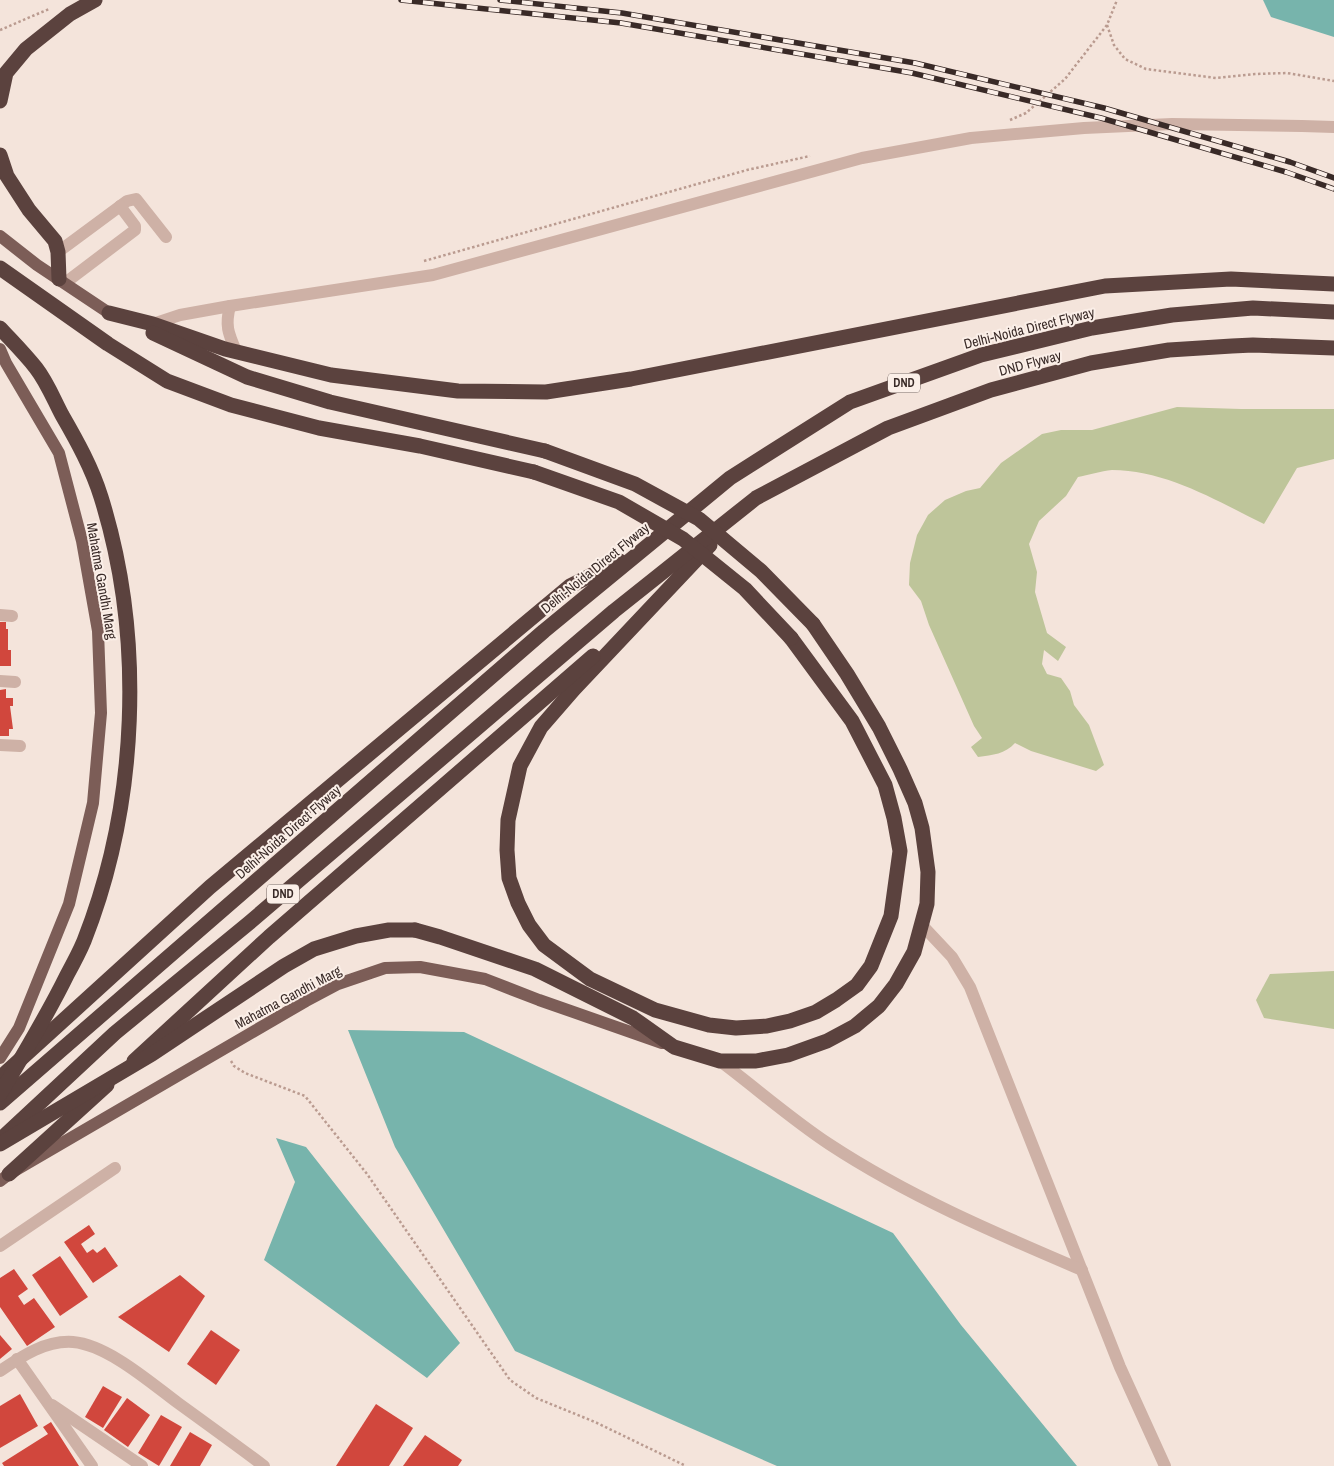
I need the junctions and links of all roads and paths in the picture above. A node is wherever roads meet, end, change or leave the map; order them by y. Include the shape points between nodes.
1 (95, 0) edge
2 (1117, 0) edge
3 (55, 6) dead end
4 (1107, 25) junction
5 (0, 30) edge
6 (1334, 81) edge
7 (0, 101) edge
8 (1008, 120) dead end
9 (1334, 127) edge
10 (0, 155) edge
11 (817, 155) dead end
12 (120, 206) junction
13 (0, 236) edge
14 (166, 237) dead end
15 (58, 252) junction
16 (424, 261) dead end
17 (0, 268) edge
18 (62, 281) junction
19 (1334, 284) edge
20 (230, 306) junction
21 (1334, 312) edge
22 (109, 313) junction
23 (153, 324) junction
24 (0, 328) edge
25 (1334, 348) edge
26 (0, 349) edge
27 (236, 351) junction
28 (756, 498) junction
29 (646, 548) junction
30 (651, 606) junction
31 (0, 680) edge
32 (15, 682) dead end
33 (0, 745) edge
34 (20, 746) dead end
35 (921, 924) junction
36 (4, 1043) edge
37 (674, 1047) junction
38 (223, 1049) junction
39 (0, 1058) edge
40 (720, 1060) junction
41 (0, 1078) edge
42 (0, 1094) edge
43 (0, 1103) edge
44 (0, 1140) edge
45 (0, 1144) edge
46 (115, 1168) dead end
47 (5, 1178) edge
48 (0, 1246) edge
49 (1082, 1270) junction
50 (16, 1359) junction
51 (0, 1371) edge
52 (46, 1401) junction
53 (92, 1466) edge
54 (142, 1466) edge
55 (264, 1466) edge
56 (686, 1466) edge
57 (1165, 1466) edge

1 - 7 highway via 70,14 26,48 6,73
2 - 4 path
3 - 5 path
4 - 6 path via 1114,45 1125,59 1146,69 1216,78 1288,73
4 - 8 path via 1065,79 1026,113
9 - 20 street via 1172,124 971,138 862,158 433,275
10 - 15 highway via 7,176 55,241
11 - 16 path via 747,170
12 - 14 street via 136,199
12 - 15 street
12 - 18 street via 135,230
13 - 18 main road
15 - 18 highway
17 - 30 highway, bridge via 167,381 231,405 320,428 420,446 534,472 619,502 683,540 745,589 791,638 852,721 885,785 900,851 891,916 871,966 857,985 816,1012 766,1026 736,1028 709,1025 655,1010 590,979 544,945 529,926 518,903 509,878 507,850 508,820 520,766 541,727
18 - 22 main road
19 - 27 highway via 1231,279 1106,286 546,392 458,390 331,375
20 - 23 street
20 - 27 street via 226,321
21 - 29 highway, Delhi-Noida Direct Flyway / DND via 1253,308 1172,314 1092,328 981,355 850,402 730,478
22 - 23 highway
22 - 35 highway, bridge via 247,377 330,402 545,450 635,484 699,519 761,570 813,624 879,727 915,803 922,828 928,872 927,904
23 - 27 highway
24 - 42 highway, bridge via 37,369 82,451 101,496 124,591 130,656 130,721 120,811 109,862 84,942 49,1011
25 - 28 highway, DND Flyway via 1253,345 1170,350 1091,363 991,390 888,428
26 - 36 main road, Mahatma Gandhi Marg via 60,453 82,542 98,630 101,713 93,803 69,904 19,1028
28 - 30 highway
28 - 44 highway, DND via 614,611 249,923 115,1033
29 - 41 highway via 570,586 210,888
29 - 43 highway, Delhi-Noida Direct Flyway / DND via 544,630
30 - 47 highway via 269,937
31 - 32 street
33 - 34 street
35 - 40 highway via 914,952 896,984 879,1006 855,1026 827,1042 788,1055 756,1061
35 - 49 street via 952,957 970,988
36 - 39 main road, Mahatma Gandhi Marg
37 - 38 main road, Mahatma Gandhi Marg via 485,979 420,967 385,968 338,984
37 - 40 highway
37 - 45 highway, bridge via 633,1018 535,969 415,930 389,930 314,949 152,1054
38 - 47 main road, Mahatma Gandhi Marg
38 - 56 path via 234,1066 245,1073 305,1096 367,1174 510,1380 536,1398 595,1422
40 - 49 street via 829,1144 874,1171 977,1225
46 - 48 street
49 - 57 street
50 - 51 street
50 - 52 street
50 - 55 street via 50,1343 74,1342 98,1349 124,1364
52 - 53 street
52 - 54 street

